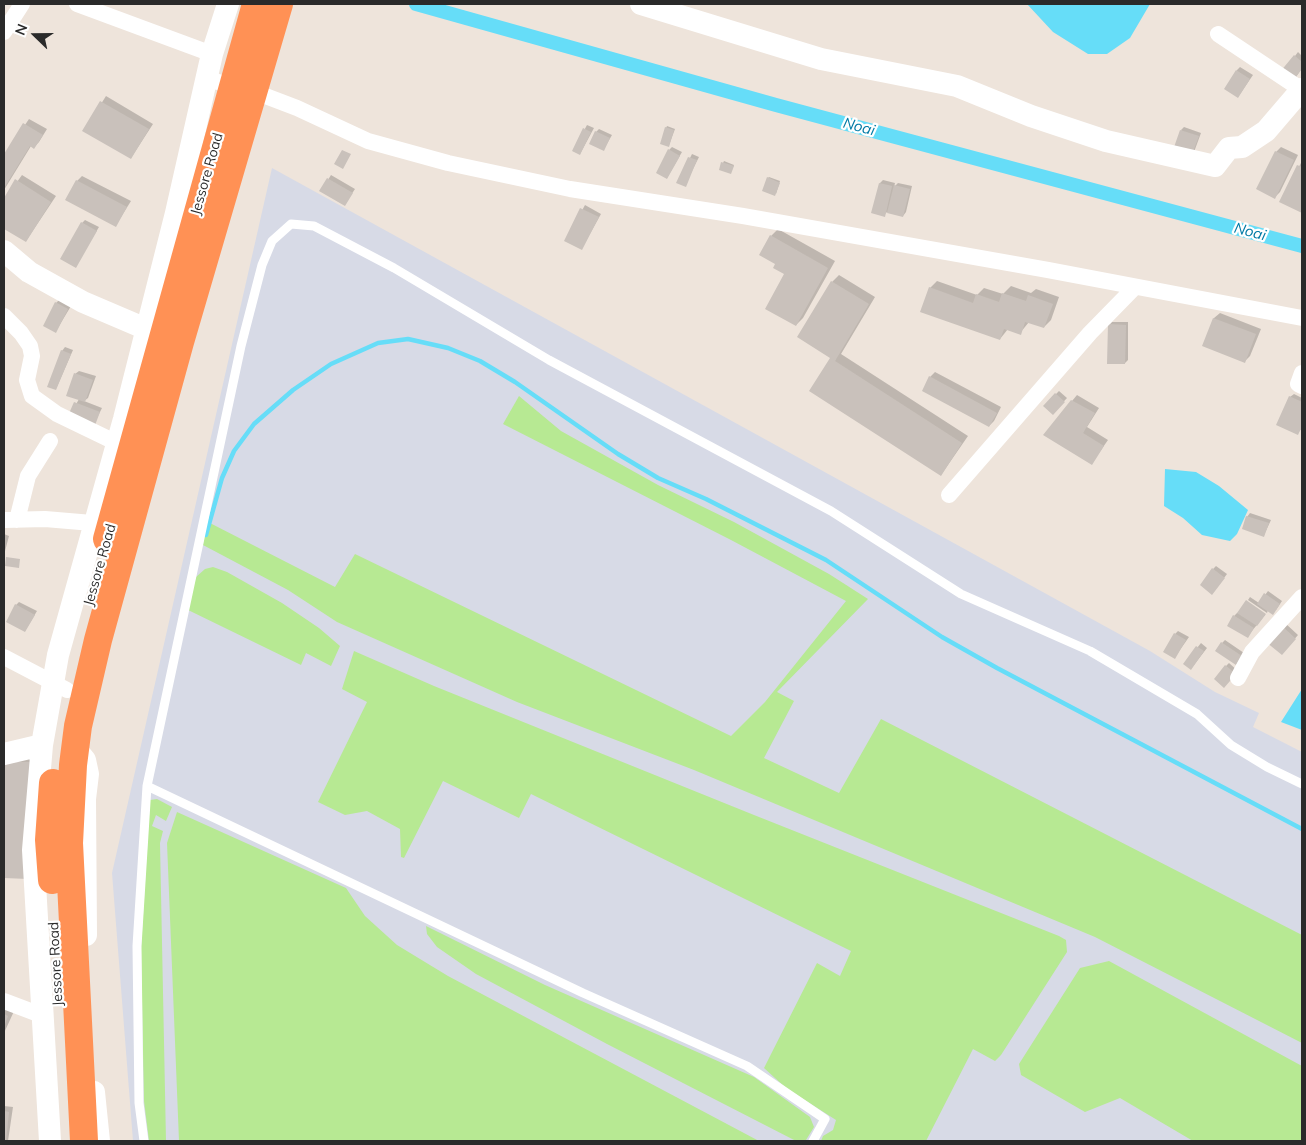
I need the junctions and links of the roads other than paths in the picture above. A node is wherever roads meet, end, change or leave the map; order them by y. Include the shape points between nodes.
1 (22, 4) edge
2 (77, 4) edge
3 (228, 4) edge
4 (256, 4) edge
5 (280, 4) edge
6 (641, 4) edge
7 (4, 32) edge
8 (1218, 34) dead end
9 (212, 54) junction
10 (231, 86) junction
11 (1302, 89) edge
12 (7, 259) edge
13 (1135, 287) junction
14 (4, 316) edge
15 (1302, 318) edge
16 (163, 336) junction
17 (1302, 373) edge
18 (1302, 386) edge
19 (50, 441) dead end
20 (117, 443) junction
21 (949, 496) dead end
22 (10, 520) edge
23 (103, 524) junction
24 (1302, 596) edge
25 (4, 657) edge
26 (1238, 678) dead end
27 (59, 686) junction
28 (42, 745) junction
29 (75, 748) junction
30 (4, 754) edge
31 (1302, 784) edge
32 (147, 786) junction
33 (4, 1001) edge
34 (41, 1015) junction
35 (50, 1141) edge
36 (66, 1141) edge
37 (84, 1141) edge
38 (99, 1141) edge
39 (144, 1141) edge
40 (813, 1141) edge

1 - 7 street
2 - 9 street
3 - 9 street
4 - 10 highway, Jessore Road
5 - 10 highway
6 - 11 street via 821,58 957,86 1031,116 1106,141 1215,166 1229,148 1242,147 1266,131
8 - 11 street
9 - 10 street
10 - 13 street via 297,108 368,141 448,163 570,188
10 - 16 highway, Jessore Road
12 - 16 street via 83,302
13 - 15 street
13 - 21 street
14 - 20 street via 30,346 32,356 27,380 32,396 56,414
16 - 20 street
16 - 23 highway, Jessore Road
16 - 29 highway
17 - 18 street via 1298,384
19 - 22 street via 28,476
20 - 23 street
22 - 23 street via 46,519
23 - 27 highway, Jessore Road
24 - 26 street via 1252,652
25 - 27 street
27 - 28 street
27 - 36 highway, Jessore Road via 50,840
28 - 30 street
28 - 34 street via 33,850
29 - 37 highway via 69,843
29 - 38 street via 85,760 88,774 85,799 87,1014
31 - 32 lane via 1260,763 1231,744 1197,714 1090,651 961,594 831,511 550,360 394,268 314,226 291,224 272,241 245,328
32 - 39 lane via 137,946 139,1103
32 - 40 lane via 583,994 747,1066 825,1119
33 - 34 street
34 - 35 street

